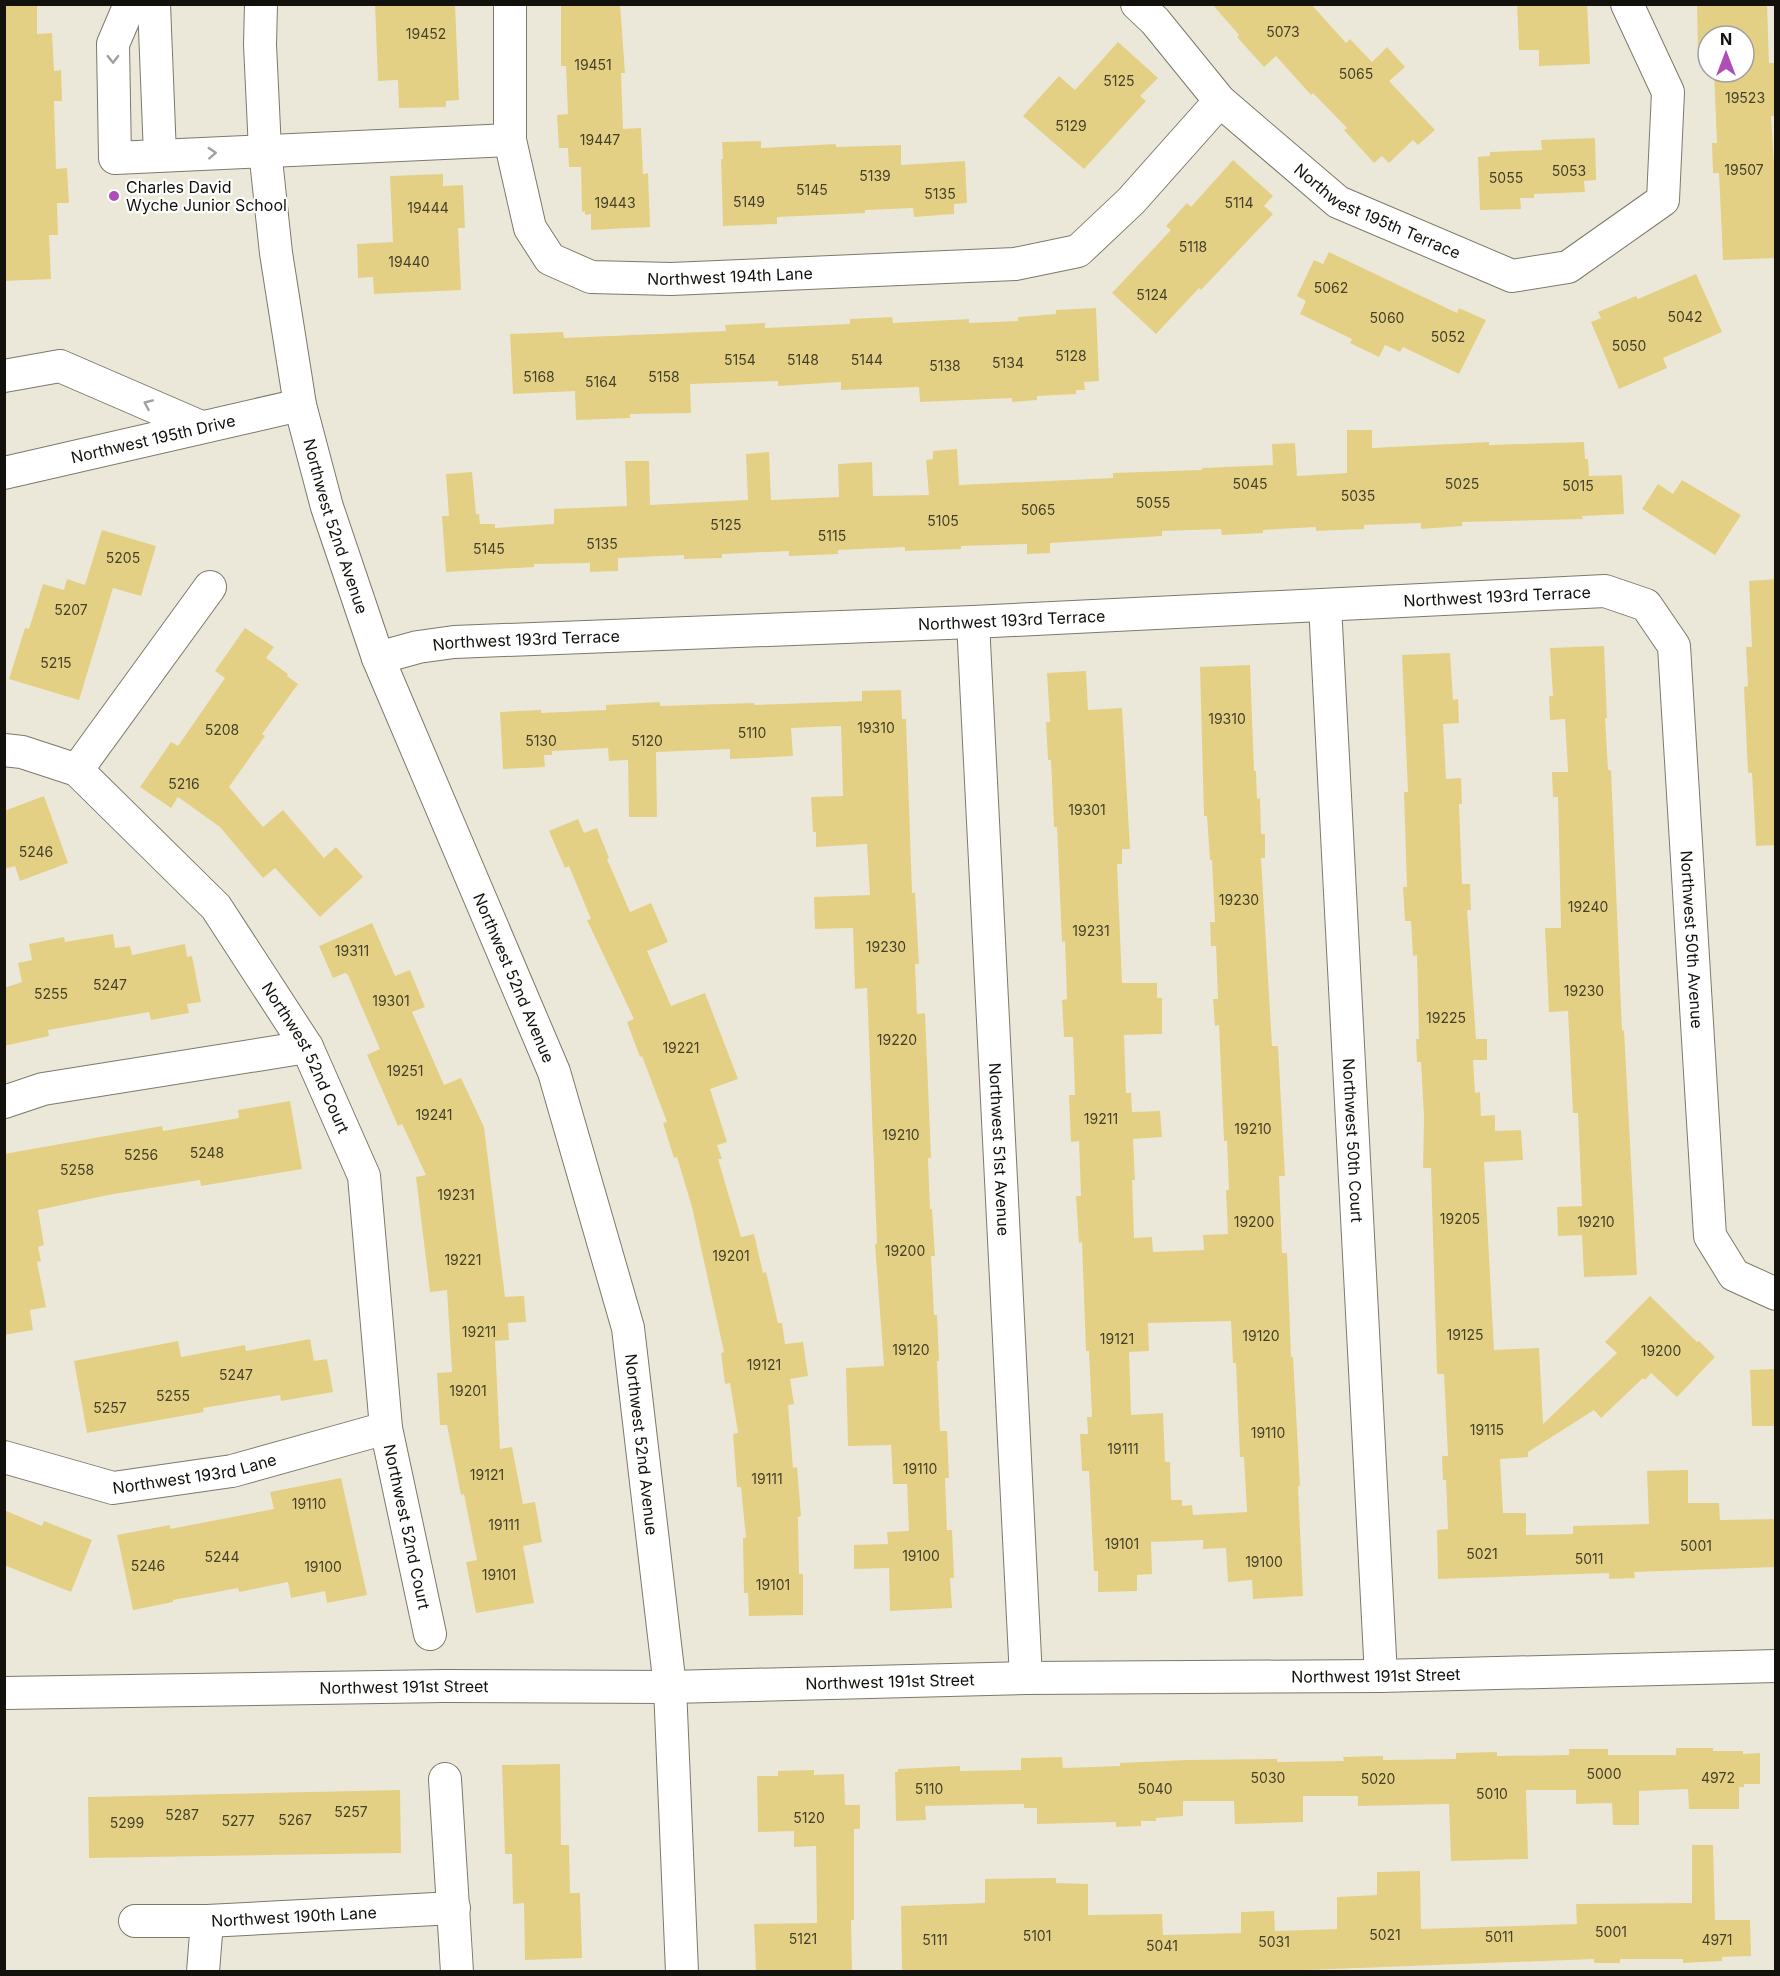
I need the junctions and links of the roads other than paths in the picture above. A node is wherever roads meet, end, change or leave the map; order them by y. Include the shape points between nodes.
1 (130, 4) edge
2 (154, 4) edge
3 (261, 4) edge
4 (510, 4) edge
5 (1137, 4) edge
6 (1627, 4) edge
7 (1220, 101) junction
8 (510, 140) junction
9 (265, 150) junction
10 (160, 156) junction
11 (4, 376) edge
12 (300, 405) junction
13 (201, 428) junction
14 (4, 473) edge
15 (210, 587) dead end
16 (1324, 605) junction
17 (1646, 605) joint
18 (973, 622) junction
19 (378, 658) junction
20 (4, 750) edge
21 (77, 770) junction
22 (307, 1047) junction
23 (4, 1102) edge
24 (1776, 1294) edge
25 (386, 1428) junction
26 (4, 1457) edge
27 (430, 1634) dead end
28 (1776, 1666) edge
29 (1381, 1676) junction
30 (1026, 1678) junction
31 (670, 1687) junction
32 (4, 1693) edge
33 (445, 1779) dead end
34 (453, 1908) junction
35 (135, 1921) dead end
36 (207, 1921) junction
37 (203, 1971) edge
38 (457, 1971) edge
39 (682, 1971) edge

1 -> 10 street via 113,44 115,158
2 - 10 street
3 - 9 street, Northwest 52nd Avenue
4 - 8 street, Northwest 194th Lane
5 - 7 street, Northwest 195th Terrace
6 - 7 street, Northwest 195th Terrace via 1668,92 1663,200 1568,267 1512,276 1338,202
7 - 8 street, Northwest 194th Lane via 1131,201 1078,251 1015,264 671,279 591,277 550,259 530,228
8 - 9 street
10 -> 9 street
9 - 12 street, Northwest 52nd Avenue via 276,254
13 -> 11 street via 60,366
12 - 13 street, Northwest 195th Drive
12 - 19 street, Northwest 52nd Avenue via 327,507
13 - 14 street, Northwest 195th Drive
15 - 21 street
16 - 17 street, Northwest 193rd Terrace via 1605,591
16 - 18 street, Northwest 193rd Terrace
16 - 29 street, Northwest 50th Court
17 - 24 street, Northwest 50th Avenue via 1674,646 1710,1236 1734,1275
18 - 19 street, Northwest 193rd Terrace via 453,642
18 - 30 street, Northwest 51st Avenue
19 - 31 street, Northwest 52nd Avenue via 554,1072 625,1317
20 - 21 street
21 - 22 street, Northwest 52nd Court via 216,907
22 - 23 street via 43,1089
22 - 25 street, Northwest 52nd Court via 364,1176
25 - 26 street, Northwest 193rd Lane via 232,1470 113,1488
25 - 27 street, Northwest 52nd Court
28 - 29 street, Northwest 191st Street
29 - 30 street, Northwest 191st Street
30 - 31 street, Northwest 191st Street
31 - 32 street, Northwest 191st Street via 444,1686
31 - 39 street, Northwest 52nd Avenue
33 - 34 street
34 - 36 street, Northwest 190th Lane
34 - 38 street
35 - 36 street, Northwest 190th Lane
36 - 37 street

